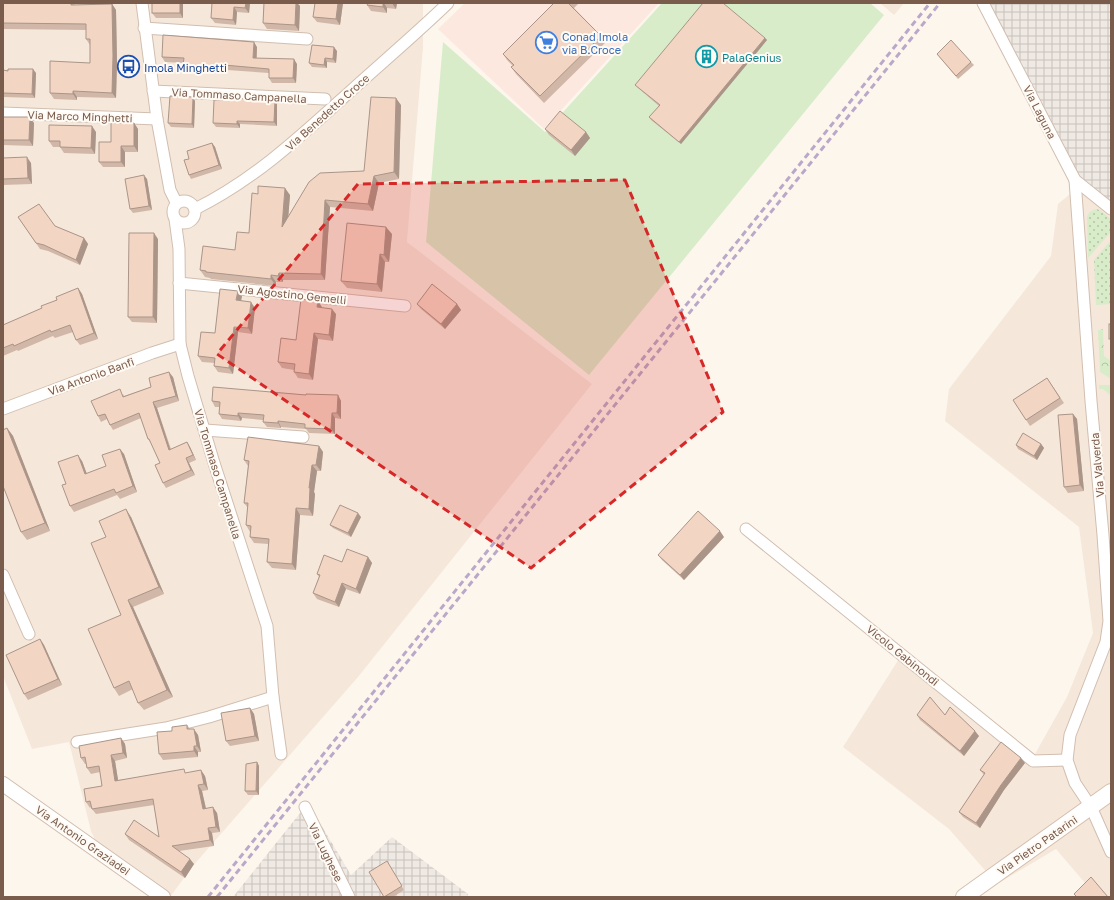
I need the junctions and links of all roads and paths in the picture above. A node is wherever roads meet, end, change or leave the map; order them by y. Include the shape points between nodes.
1 (142, 3) edge
2 (448, 3) edge
3 (984, 3) edge
4 (144, 28) junction
5 (307, 39) dead end
6 (154, 91) junction
7 (325, 99) dead end
8 (3, 113) edge
9 (158, 119) junction
10 (1075, 180) junction
11 (178, 202) junction
12 (195, 209) junction
13 (1111, 209) edge
14 (175, 219) junction
15 (187, 223) junction
16 (179, 249) junction
17 (179, 283) junction
18 (405, 306) dead end
19 (180, 344) junction
20 (3, 409) edge
21 (204, 430) junction
22 (303, 437) dead end
23 (746, 529) dead end
24 (3, 575) edge
25 (29, 634) dead end
26 (273, 697) junction
27 (77, 742) dead end
28 (281, 754) dead end
29 (1067, 760) junction
30 (3, 784) edge
31 (1111, 792) edge
32 (304, 807) dead end
33 (1091, 807) junction
34 (1111, 852) edge
35 (163, 897) edge
36 (349, 897) edge
37 (964, 897) edge

1 - 4 street, Via Tommaso Campanella
2 - 12 street, Via Benedetto Croce via 285,150 240,183
3 - 10 street, Via Laguna
4 - 5 street
4 - 6 street, Via Tommaso Campanella
6 - 7 street, Via Tommaso Campanella
6 - 9 street, Via Tommaso Campanella
8 - 9 street, Via Marco Minghetti
9 - 11 street, Via Tommaso Campanella via 170,190
10 - 13 street, Via Laguna
10 - 29 street, Via Valverda via 1109,621 1106,642 1070,735
11 - 12 street via 189,201
11 - 14 street, Via Tommaso Campanella via 173,212
12 - 15 street, Via Tommaso Campanella via 195,216
14 - 15 street
14 - 16 street, Via Tommaso Campanella
15 - 16 street, Via Tommaso Campanella
16 - 17 street, Via Tommaso Campanella
17 - 18 street, Via Agostino Gemelli
17 - 19 street, Via Tommaso Campanella
19 - 20 street, Via Antonio Banfi
19 - 21 street, Via Tommaso Campanella
21 - 22 street
21 - 26 street, Via Tommaso Campanella via 266,626
23 - 29 street, Vicolo Gabinondi via 1033,761
24 - 25 street
26 - 27 street via 166,728
26 - 28 street, Via Tommaso Campanella
29 - 33 street, Via Valverda via 1075,783
30 - 35 street, Via Antonio Graziadei
31 - 33 main road, Via Pietro Patarini
32 - 36 street, Via Lughese
33 - 34 street, Via Valverda
33 - 37 main road, Via Pietro Patarini

